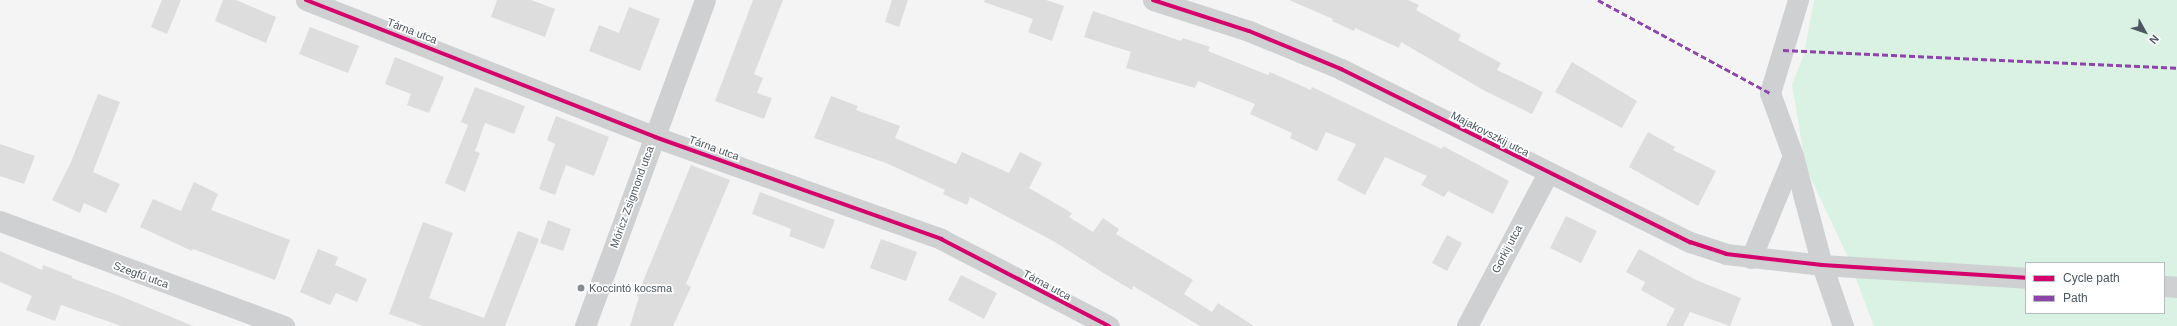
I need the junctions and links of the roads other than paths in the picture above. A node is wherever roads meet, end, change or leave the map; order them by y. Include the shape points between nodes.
1 (306, 0) edge
2 (705, 0) edge
3 (1153, 0) edge
4 (1798, 0) edge
5 (654, 136) junction
6 (1793, 156) junction
7 (1548, 173) junction
8 (0, 221) edge
9 (1751, 258) junction
10 (1822, 266) junction
11 (2025, 278) edge
12 (2165, 286) edge
13 (2177, 286) edge
14 (284, 326) edge
15 (585, 326) edge
16 (1109, 326) edge
17 (1467, 326) edge
18 (1843, 326) edge

1 - 5 street, Tárna utca
2 - 5 street, Móricz Zsigmond utca
3 - 7 street, Majakovszkij utca via 1249,31 1341,69
4 - 6 street via 1770,93
5 - 15 street, Móricz Zsigmond utca
5 - 16 street, Tárna utca via 941,239
6 - 9 street
6 - 10 street
7 - 9 street, Majakovszkij utca via 1690,242 1726,254
7 - 17 street, Gorkij utca
8 - 14 street, Szegfű utca
9 - 10 street, Majakovszkij utca
10 - 11 street, Majakovszkij utca
10 - 18 street
12 - 13 street

